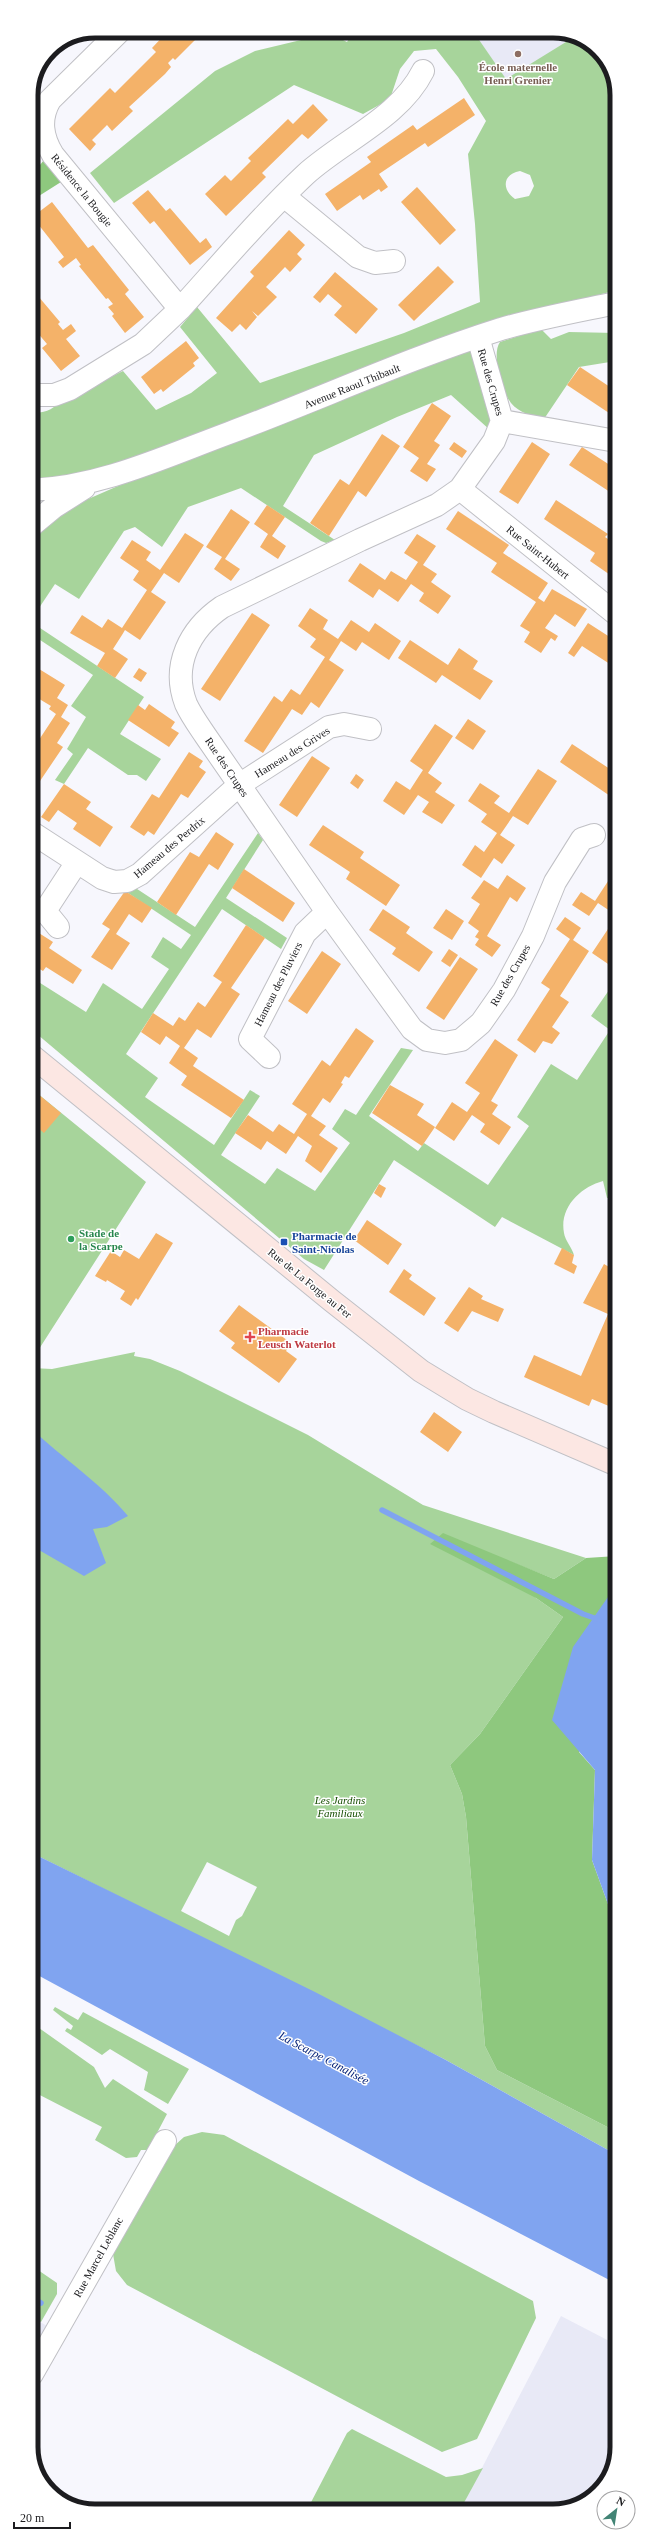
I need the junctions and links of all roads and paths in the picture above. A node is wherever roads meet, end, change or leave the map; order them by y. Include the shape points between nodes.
1 (113, 38) edge
2 (423, 71) dead end
3 (284, 196) junction
4 (394, 261) dead end
5 (610, 304) edge
6 (180, 309) junction
7 (478, 337) junction
8 (38, 395) edge
9 (502, 421) junction
10 (610, 440) edge
11 (92, 482) junction
12 (460, 489) junction
13 (38, 490) edge
14 (38, 520) edge
15 (610, 609) edge
16 (370, 729) dead end
17 (239, 785) junction
18 (594, 835) dead end
19 (38, 837) edge
20 (77, 862) junction
21 (326, 912) junction
22 (58, 927) dead end
23 (269, 1057) dead end
24 (38, 1060) edge
25 (610, 1462) edge
26 (165, 2141) dead end
27 (38, 2363) edge

1 - 6 street, Résidence la Bougie via 50,100 44,114 43,130 53,155
2 - 3 street via 417,84 401,103 330,153
3 - 4 street via 358,257 375,263
3 - 6 street
5 - 7 street, Avenue Raoul Thibault via 525,323
6 - 8 street via 143,344 70,389 54,395
7 - 9 street, Rue des Crupes
7 - 11 street, Avenue Raoul Thibault via 161,460
9 - 10 street
9 - 12 street, Rue des Crupes via 494,441
11 - 13 street
11 - 14 street
12 - 15 street, Rue Saint-Hubert
12 - 17 street, Rue des Crupes via 437,505 222,607 207,617 197,629 184,654 181,670 182,690 187,706
16 - 17 street, Hameau des Grives via 344,724 329,727
17 - 20 street, Hameau des Perdrix via 174,845 140,874 127,881 114,882 102,878
17 - 21 street, Rue des Crupes
18 - 21 street, Rue des Crupes via 582,839 555,882 533,936 504,990 481,1023 461,1040 445,1043 427,1040 412,1029
19 - 20 street, Hameau des Perdrix
20 - 22 street via 45,911
21 - 23 street, Hameau des Pluviers via 305,933 250,1039
24 - 25 main road, Rue de La Forge au Fer via 421,1371 487,1409
26 - 27 street, Rue Marcel Leblanc

